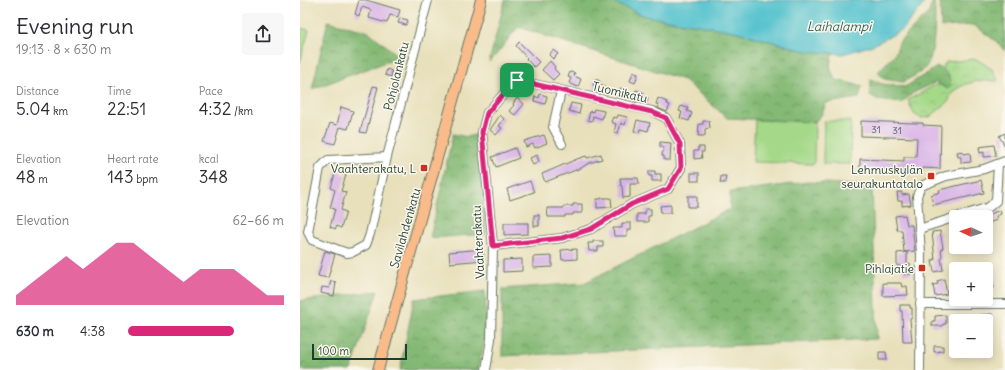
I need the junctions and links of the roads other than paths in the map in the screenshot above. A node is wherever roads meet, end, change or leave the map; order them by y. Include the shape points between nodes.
1 (428, 0) edge
2 (481, 0) edge
3 (561, 91) junction
4 (487, 113) joint
5 (562, 144) dead end
6 (387, 157) junction
7 (1002, 162) edge
8 (979, 210) edge
9 (949, 219) edge
10 (919, 229) junction
11 (493, 246) junction
12 (920, 304) junction
13 (1005, 304) edge
14 (378, 370) edge
15 (486, 370) edge
16 (920, 370) edge

1 - 6 street, Pohjolankatu
2 - 14 main road, Savilahdenkatu
3 - 4 street, Tuomikatu via 517,80
3 - 5 street via 554,128
3 - 11 street, Tuomikatu via 652,112 666,118 680,144 681,168 668,189 632,204 591,229 562,238
4 - 11 street, Vaahterakatu via 482,132
6 - 6 street, Pohjolankatu via 328,160 320,168 308,232 312,240 347,253 366,246
7 - 8 street via 996,201 989,207
7 - 10 street via 984,169 946,176 921,186 917,196
9 - 10 street
10 - 12 street
11 - 15 street, Vaahterakatu via 491,338
12 - 13 street
12 - 16 street

